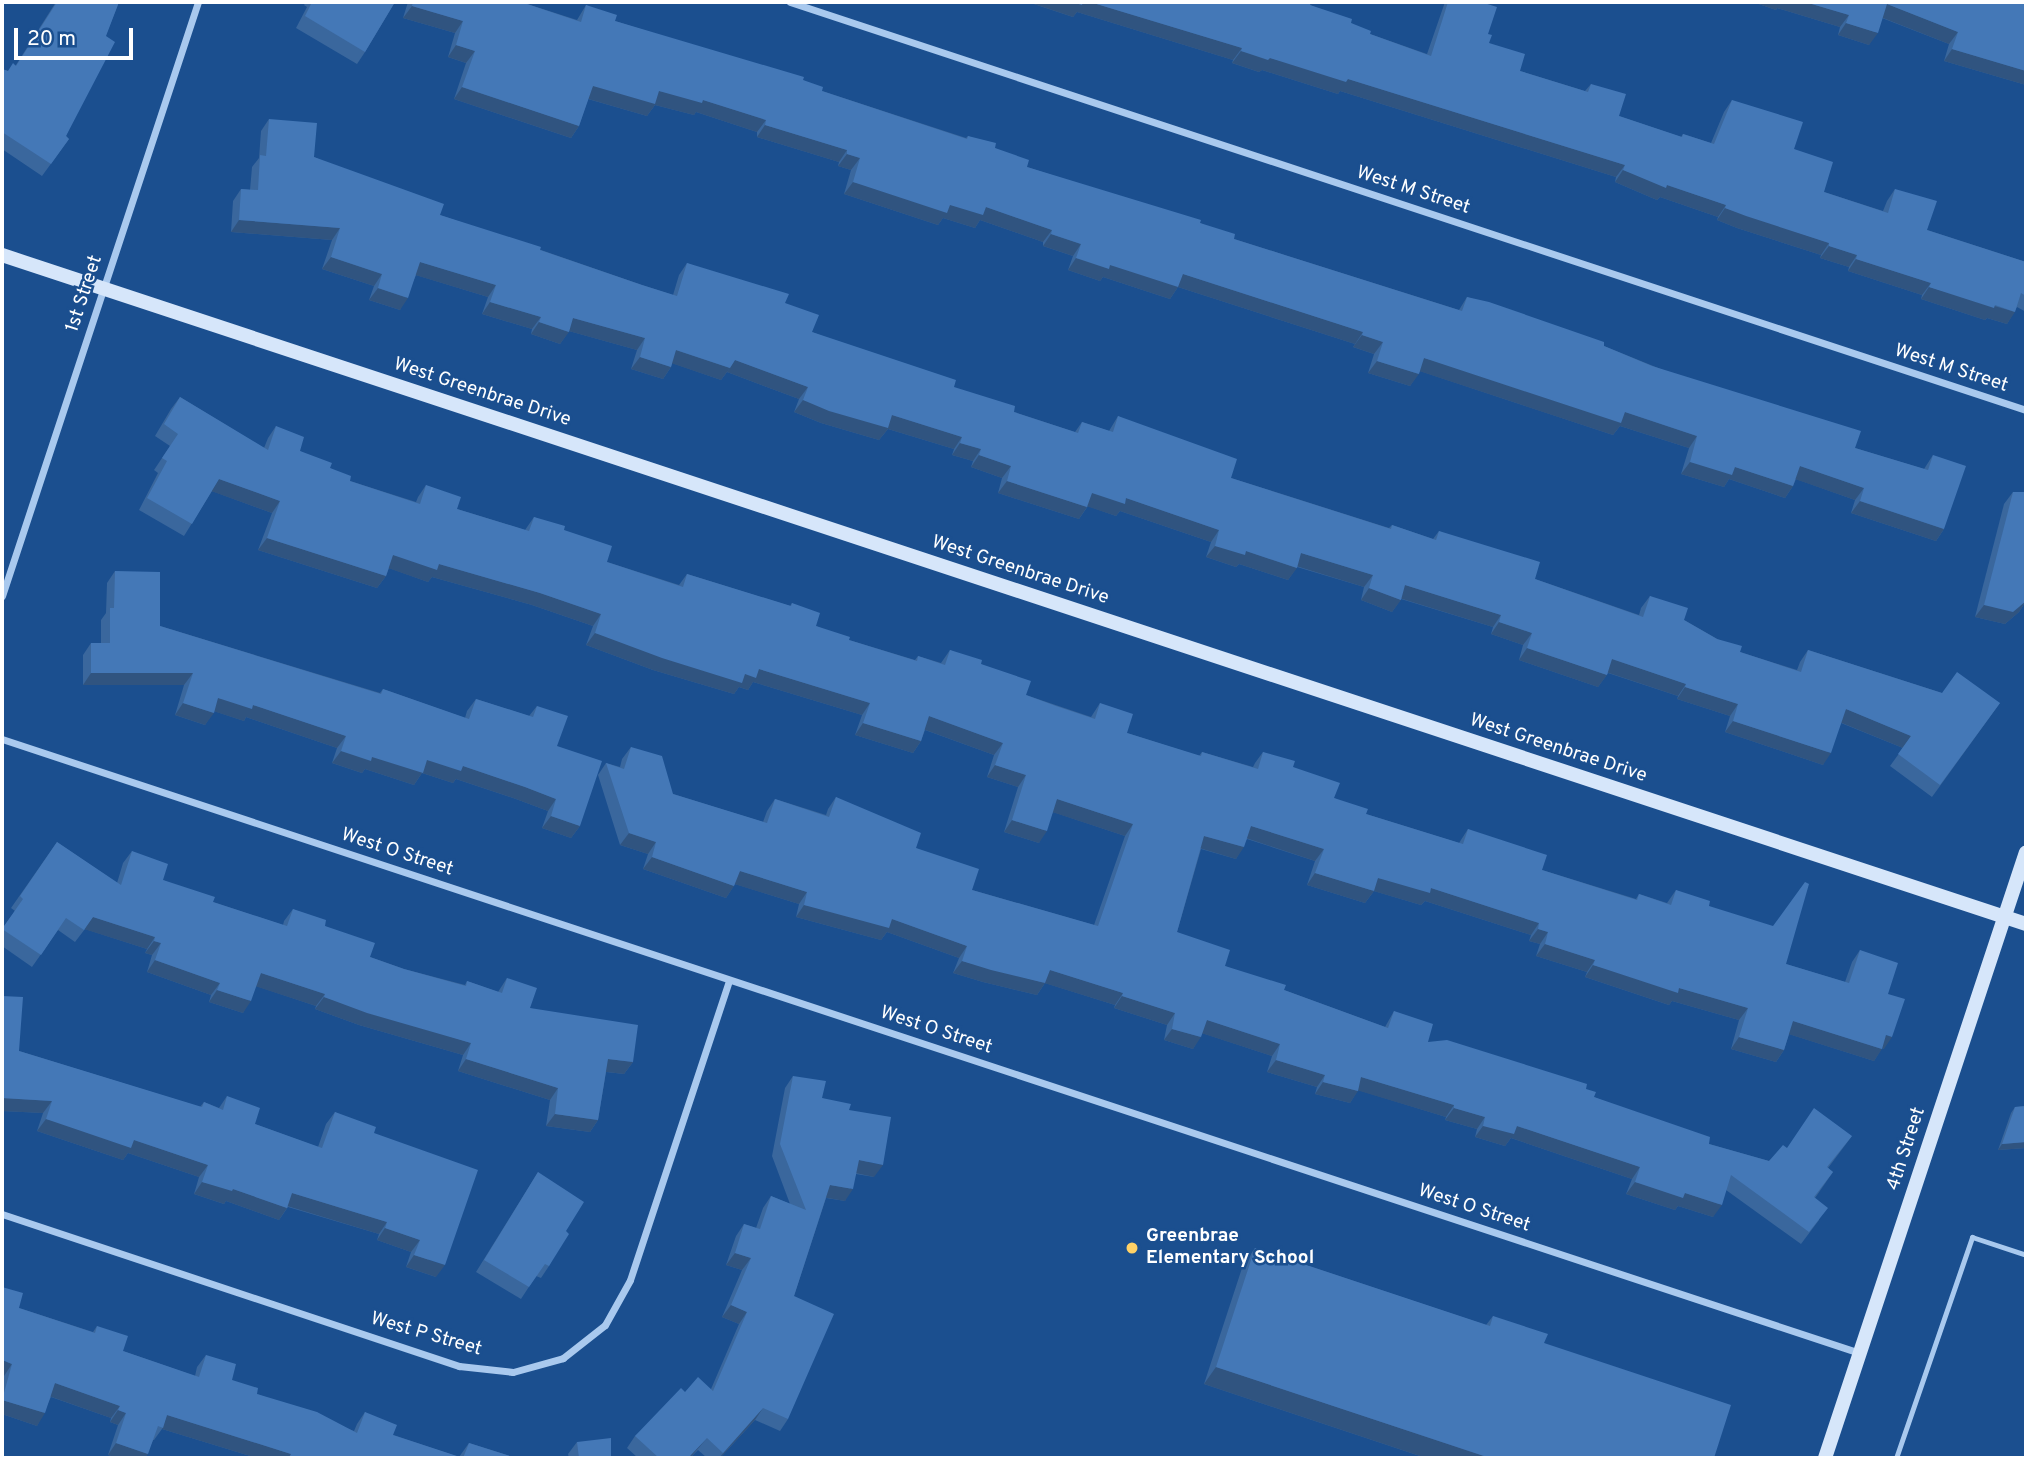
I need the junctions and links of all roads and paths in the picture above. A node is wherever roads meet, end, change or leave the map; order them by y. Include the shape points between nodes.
1 (198, 2) edge
2 (790, 2) edge
3 (2, 255) edge
4 (103, 288) junction
5 (2026, 410) edge
6 (2, 596) edge
7 (2, 739) edge
8 (2026, 852) edge
9 (2005, 916) junction
10 (2026, 924) edge
11 (729, 980) junction
12 (2, 1214) edge
13 (2026, 1255) edge
14 (1860, 1353) junction
15 (1825, 1458) edge
16 (1896, 1458) edge

1 - 4 street, 1st Street
2 - 5 street, West M Street
3 - 4 street, West Greenbrae Drive
4 - 6 street, 1st Street
4 - 9 street, West Greenbrae Drive
7 - 11 street, West O Street
8 - 9 street, 4th Street
9 - 10 street, West Greenbrae Drive
9 - 14 street, 4th Street
11 - 12 street, West P Street via 630,1280 605,1325 563,1358 513,1372 459,1366
11 - 14 street, West O Street
13 - 16 lane via 1972,1237
14 - 15 street, 4th Street

